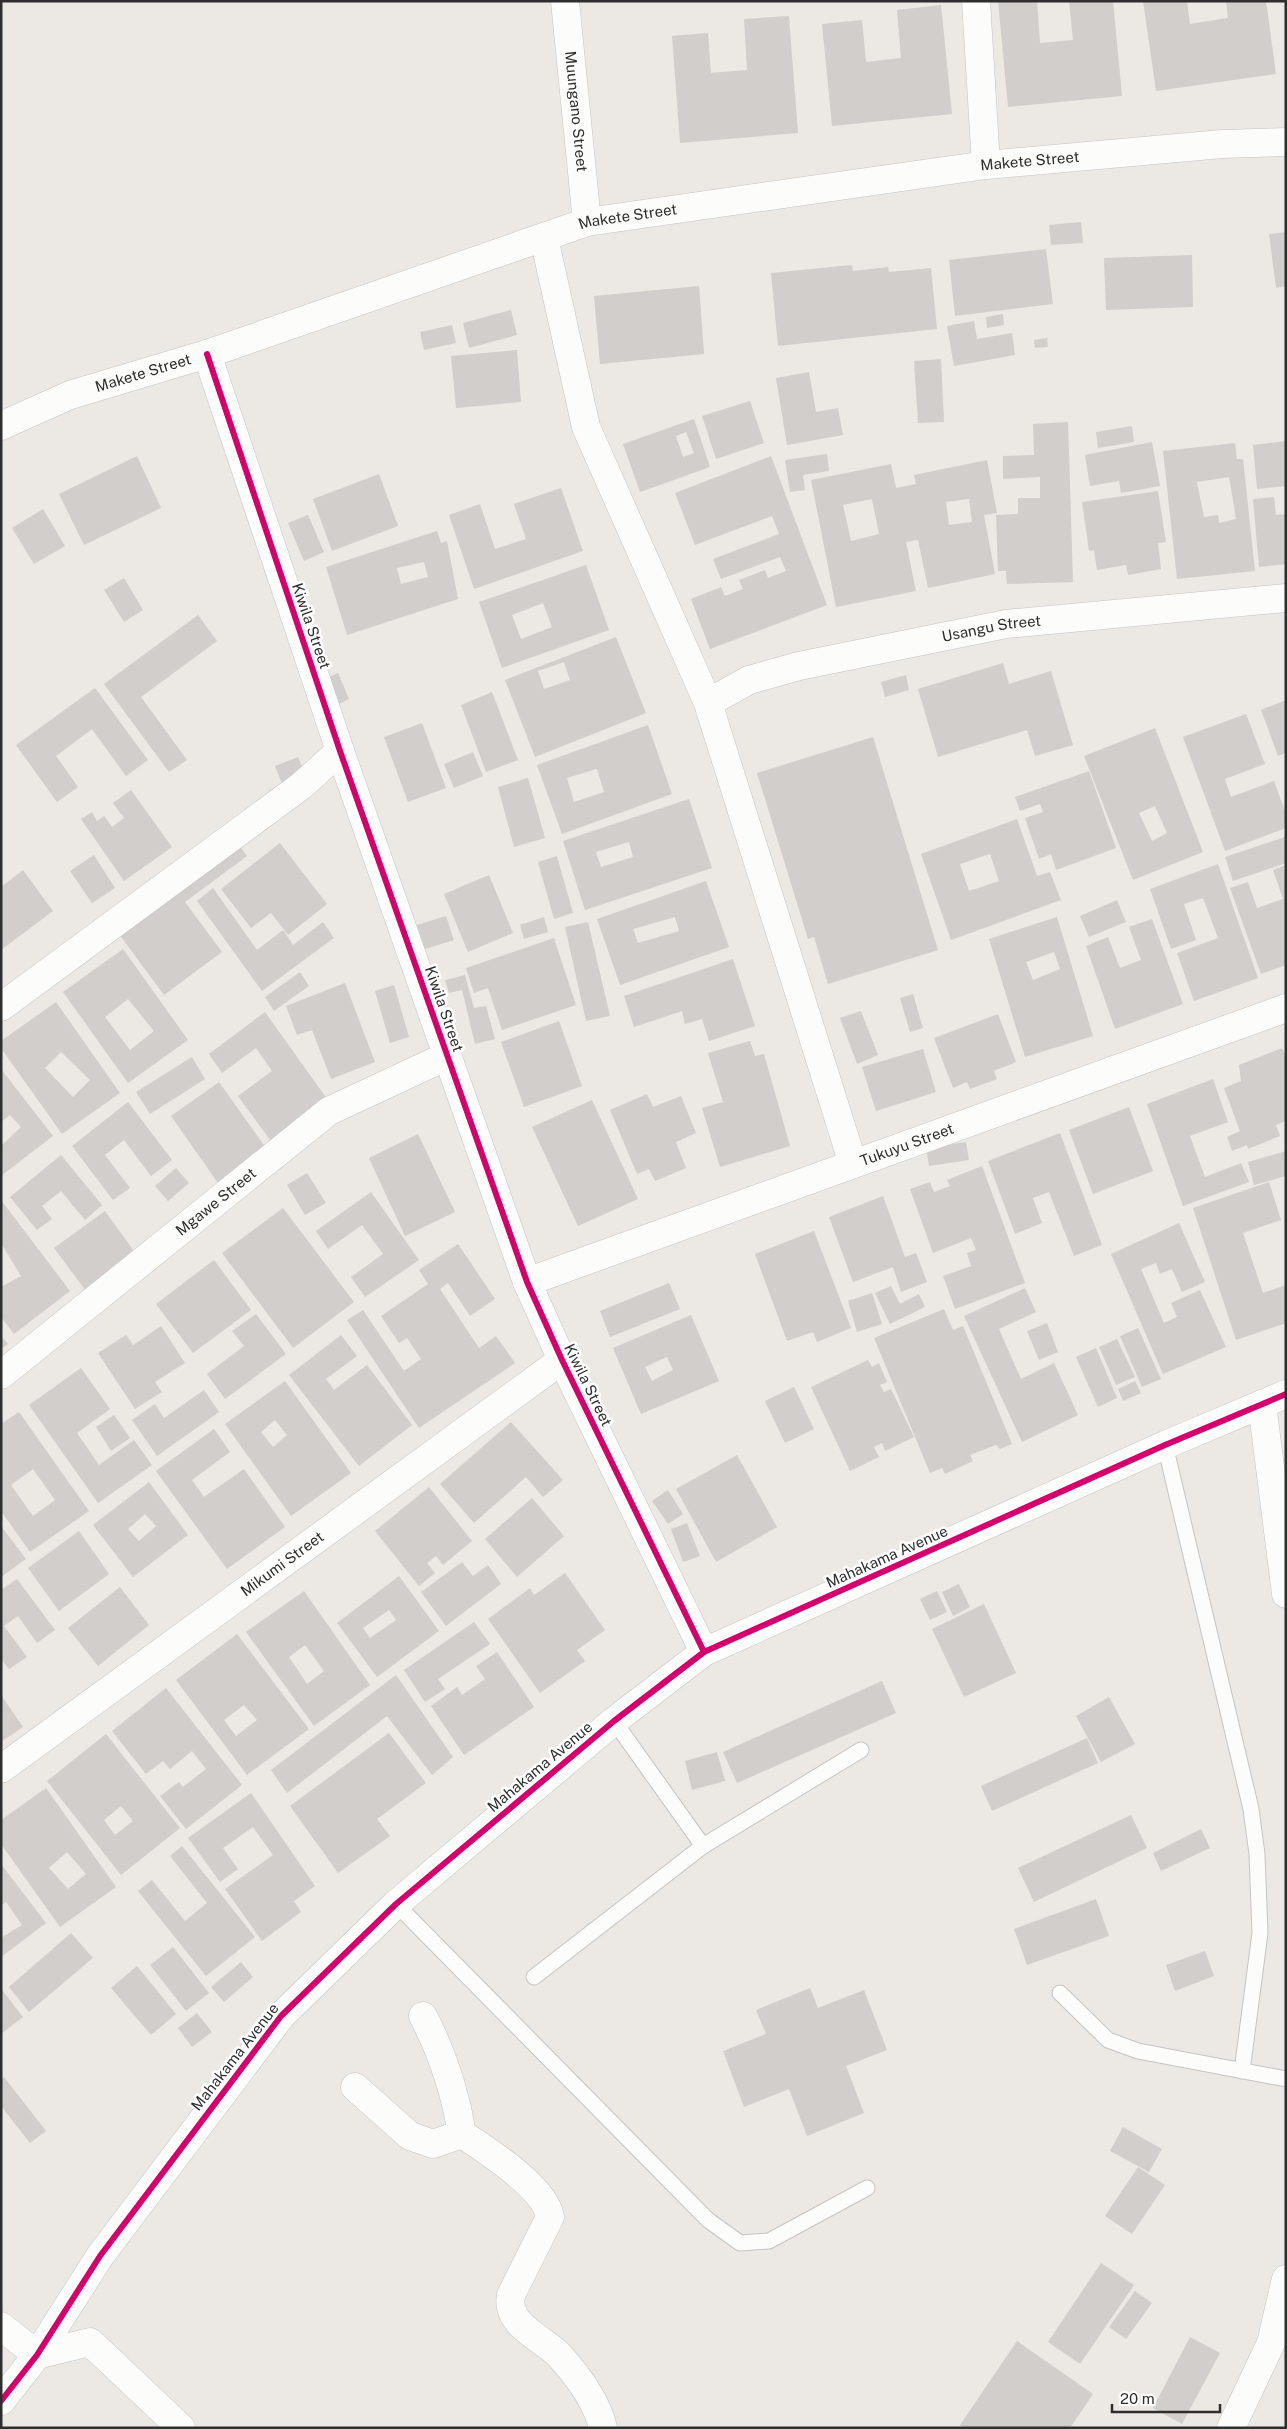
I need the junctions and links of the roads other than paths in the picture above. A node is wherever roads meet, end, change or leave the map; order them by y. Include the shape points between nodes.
1 (565, 1) edge
2 (976, 1) edge
3 (1286, 142) edge
4 (986, 165) junction
5 (586, 222) junction
6 (544, 238) junction
7 (207, 354) junction
8 (1, 426) edge
9 (1286, 598) edge
10 (708, 703) junction
11 (340, 751) junction
12 (1, 1007) edge
13 (1286, 1008) edge
14 (447, 1056) junction
15 (853, 1164) junction
16 (527, 1282) junction
17 (562, 1360) junction
18 (1, 1375) edge
19 (1274, 1399) edge
20 (1165, 1446) junction
21 (1286, 1594) edge
22 (704, 1652) junction
23 (614, 1721) junction
24 (862, 1750) dead end
25 (1, 1769) edge
26 (703, 1846) junction
27 (396, 1904) junction
28 (534, 1977) dead end
29 (1060, 1993) dead end
30 (422, 2016) dead end
31 (1242, 2071) junction
32 (1286, 2079) edge
33 (355, 2087) dead end
34 (462, 2134) junction
35 (867, 2188) dead end
36 (1286, 2279) edge
37 (1, 2326) edge
38 (1279, 2347) edge
39 (37, 2355) junction
40 (1, 2402) edge
41 (181, 2428) edge
42 (603, 2428) edge
43 (1231, 2428) edge

1 - 5 street, Muungano Street
2 - 4 street
3 - 4 street, Makete Street via 1222,144
4 - 5 street, Makete Street
5 - 6 street, Makete Street
6 - 7 street, Makete Street
6 - 10 street via 586,427
7 - 8 street, Makete Street via 70,395
7 - 11 street, Kiwila Street
9 - 10 street, Usangu Street via 1006,624 799,666 749,680
10 - 15 street
11 - 12 street via 301,786
11 - 14 street, Kiwila Street
13 - 15 street, Tukuyu Street
14 - 16 street, Kiwila Street
14 - 18 street, Mgawe Street via 329,1111
15 - 16 street, Tukuyu Street
16 - 17 street, Kiwila Street
17 - 22 street, Kiwila Street
17 - 25 street, Mikumi Street
19 - 20 street, Mahakama Avenue
19 - 21 street
20 - 22 street, Mahakama Avenue
20 - 31 lane via 1251,1809 1257,1854 1260,1933
22 - 23 street, Mahakama Avenue
23 - 26 lane
23 - 27 street, Mahakama Avenue
24 - 26 lane
26 - 28 lane
27 - 35 lane via 708,2220 740,2243 769,2241
27 - 39 street, Mahakama Avenue via 281,2016 100,2256
29 - 31 lane via 1108,2040 1138,2051
30 - 34 street via 440,2048 453,2088
31 - 32 lane
33 - 34 street via 410,2136 433,2144
34 - 42 street via 500,2159 542,2199 549,2211 548,2224 511,2295 509,2306 526,2330 558,2354 585,2388
36 - 38 street
37 - 39 street
38 - 43 street
39 - 40 street, Mahakama Avenue
39 - 41 street via 90,2342

